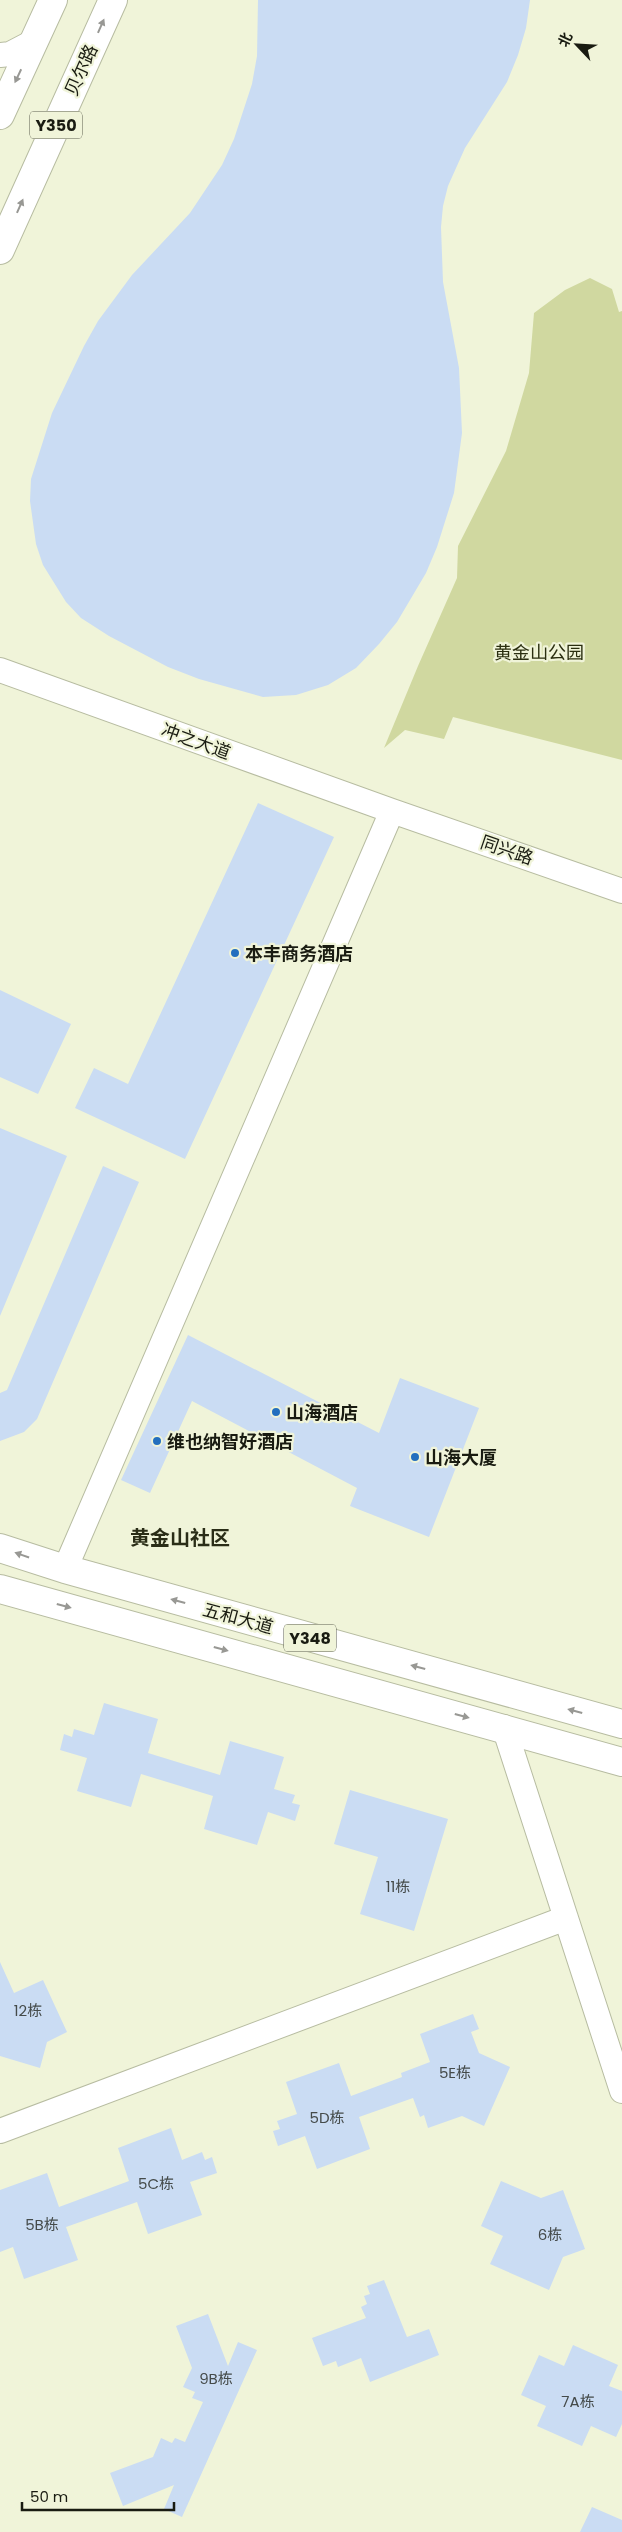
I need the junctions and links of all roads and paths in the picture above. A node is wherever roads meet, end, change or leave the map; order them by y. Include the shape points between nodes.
1 (53, 0) edge
2 (113, 0) edge
3 (33, 42) junction
4 (0, 55) edge
5 (0, 115) edge
6 (0, 250) edge
7 (0, 670) edge
8 (392, 811) junction
9 (622, 890) edge
10 (0, 1548) edge
11 (65, 1570) junction
12 (0, 1589) edge
13 (622, 1724) edge
14 (504, 1727) junction
15 (622, 1762) edge
16 (566, 1918) junction
17 (622, 2092) edge
18 (0, 2131) edge

1 - 3 main road, Y350
6 -> 2 main road, 贝尔路 / Y350
3 - 4 street via 10,54
3 -> 5 main road, Y350
7 - 8 street, 冲之大道
8 - 9 street, 同兴路
8 - 11 street
11 -> 10 main road, 五和大道 / Y348
13 -> 11 main road, 五和大道 / Y348
12 -> 14 main road, 五和大道 / Y348
14 - 15 main road, 五和大道 / Y348
14 - 16 street
16 - 17 street
16 - 18 street

